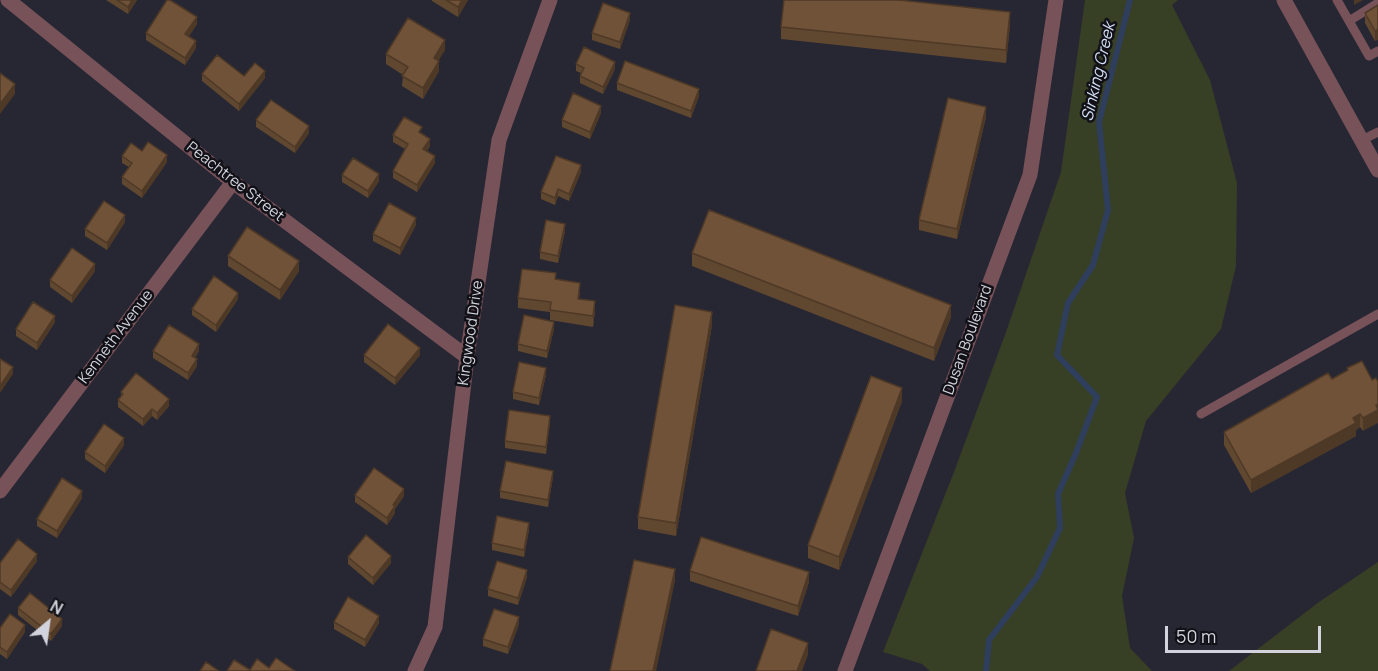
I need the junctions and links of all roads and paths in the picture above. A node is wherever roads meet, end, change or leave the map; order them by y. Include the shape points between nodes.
1 (8, 0) edge
2 (550, 0) edge
3 (1056, 0) edge
4 (1284, 0) edge
5 (1337, 0) edge
6 (1378, 3) edge
7 (1349, 21) junction
8 (1378, 51) edge
9 (1378, 132) edge
10 (1362, 140) junction
11 (1378, 170) edge
12 (233, 183) junction
13 (1378, 315) edge
14 (467, 357) junction
15 (1201, 414) dead end
16 (0, 491) edge
17 (415, 671) edge
18 (845, 671) edge

1 - 12 street, Peachtree Street
2 - 14 street, Kingwood Drive via 499,140
3 - 18 street, Dusan Boulevard via 1029,175
4 - 10 street
5 - 7 lane
6 - 7 lane
7 - 8 lane via 1369,56
9 - 10 lane
10 - 11 street
12 - 14 street, Peachtree Street
12 - 16 street, Kenneth Avenue
13 - 15 lane
14 - 17 street, Kingwood Drive via 435,627

